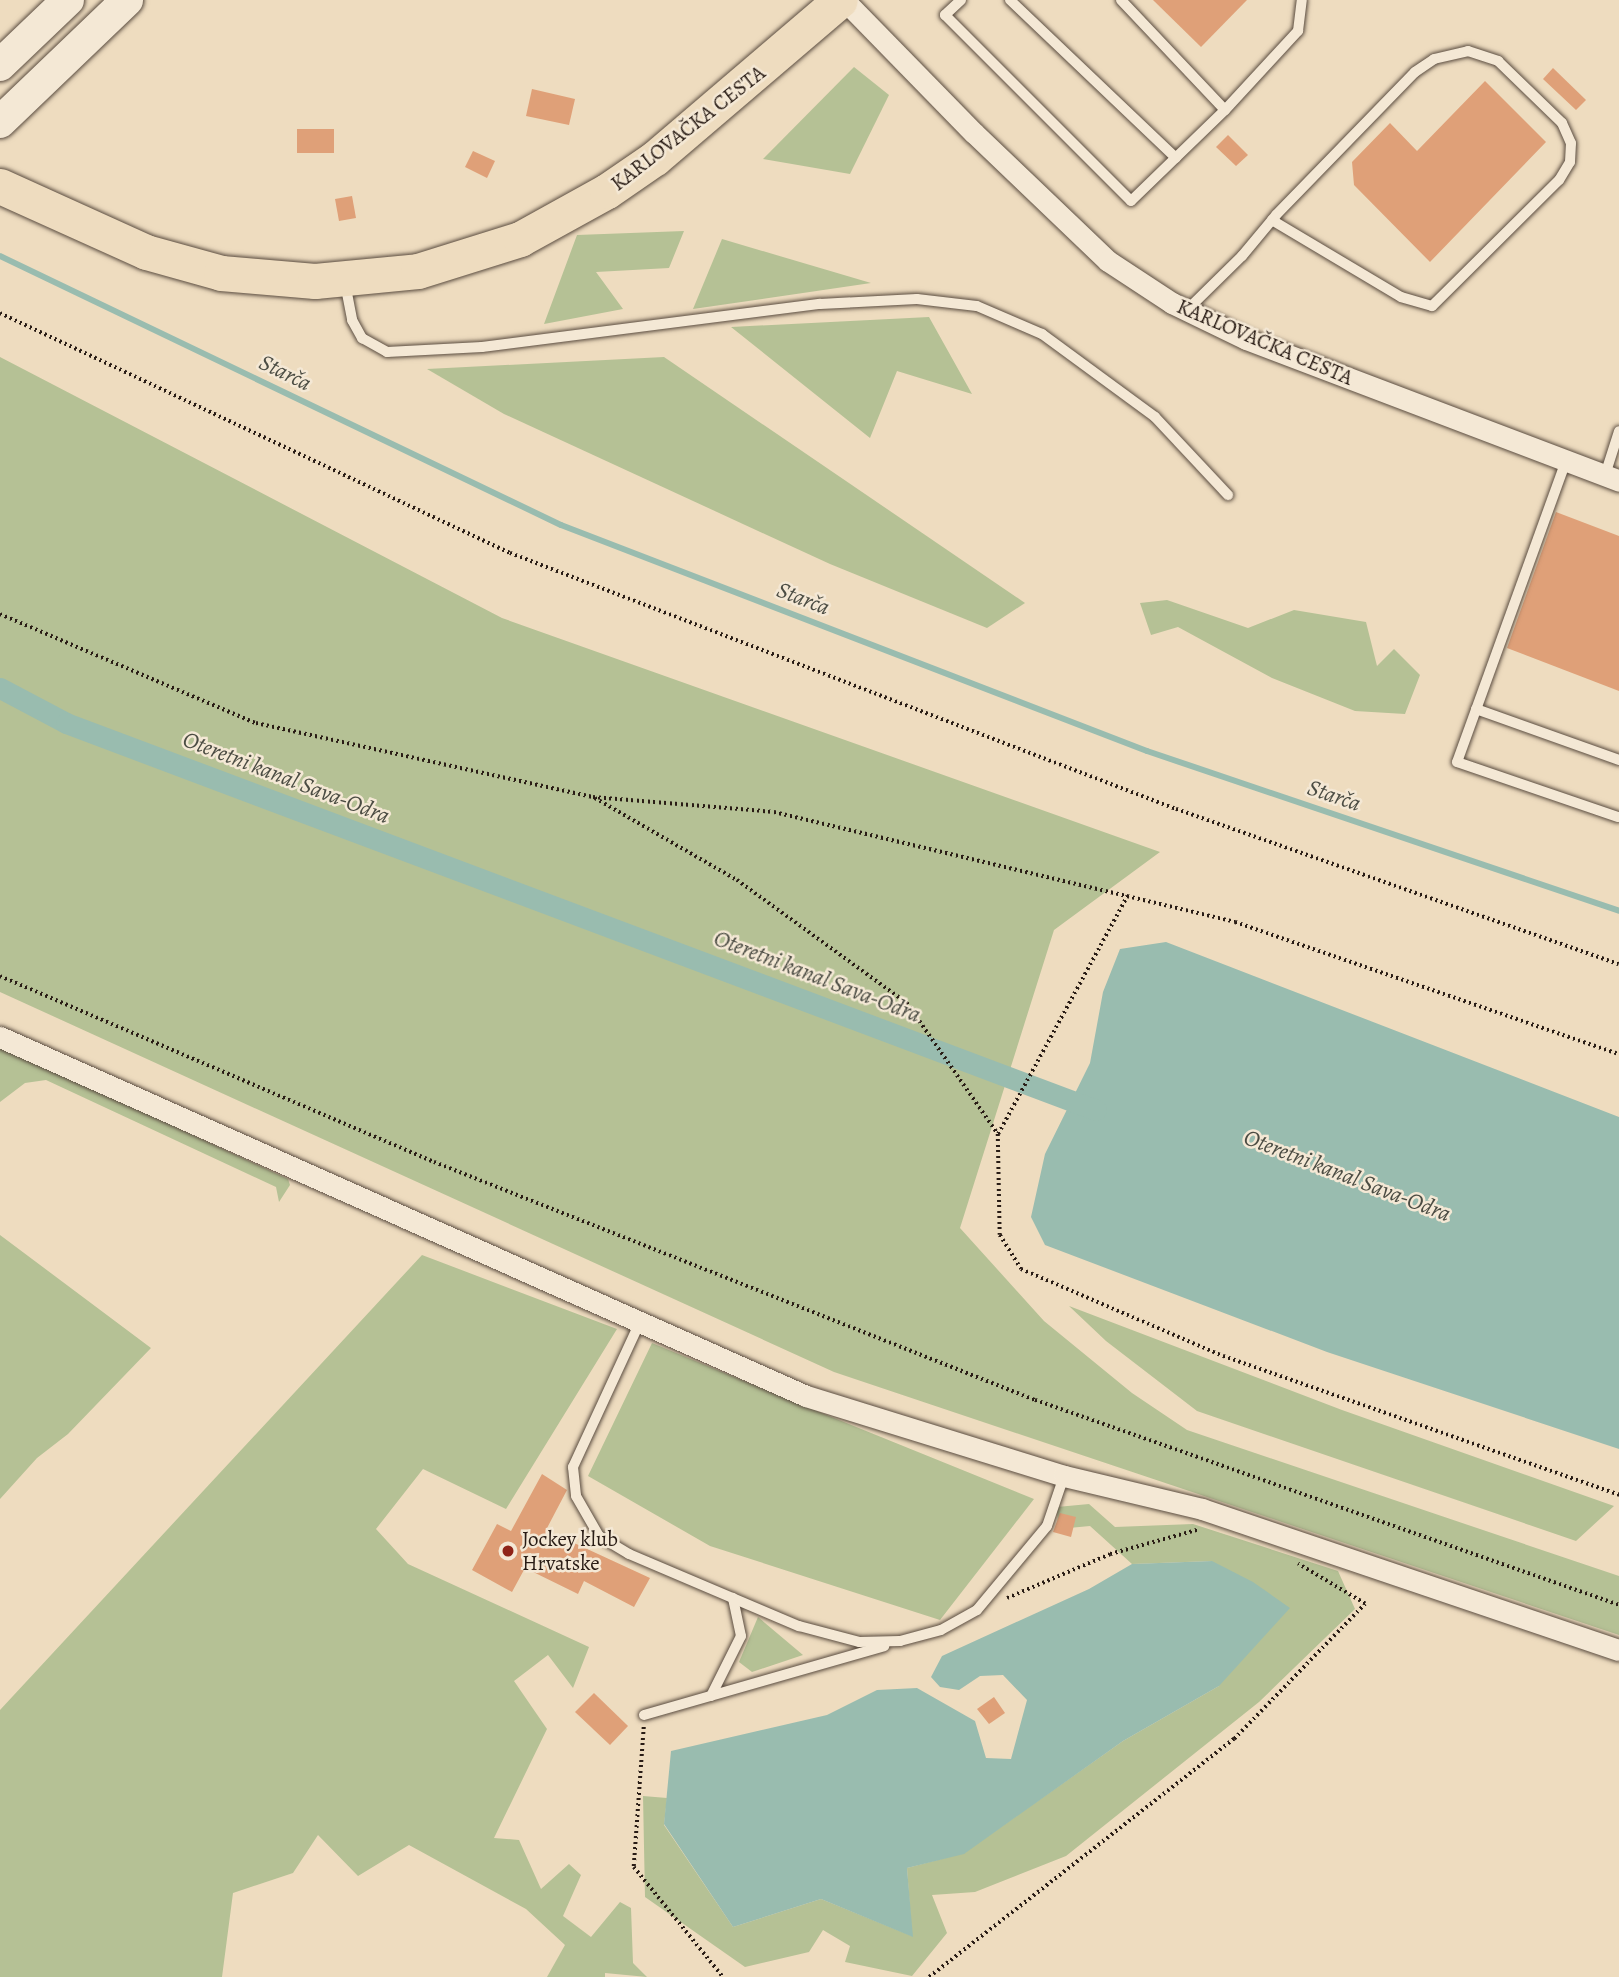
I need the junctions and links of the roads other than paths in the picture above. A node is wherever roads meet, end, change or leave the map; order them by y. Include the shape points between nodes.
1 (68, 0) edge
2 (127, 0) edge
3 (842, 0) edge
4 (961, 0) edge
5 (1010, 0) edge
6 (1121, 0) edge
7 (1302, 0) edge
8 (0, 65) edge
9 (1225, 110) junction
10 (0, 122) edge
11 (1176, 158) junction
12 (0, 186) edge
13 (1272, 220) junction
14 (345, 280) junction
15 (1187, 310) junction
16 (1619, 431) edge
17 (1566, 461) junction
18 (1612, 478) edge
19 (1228, 495) dead end
20 (1476, 709) junction
21 (1619, 760) edge
22 (1618, 817) edge
23 (0, 1037) edge
24 (640, 1322) junction
25 (1064, 1476) junction
26 (733, 1598) junction
27 (900, 1641) junction
28 (1619, 1650) edge
29 (711, 1696) junction
30 (645, 1715) road end

1 - 8 main road
2 - 10 main road
3 - 14 main road, KARLOVAČKA CESTA via 655,158 572,212 520,239 457,261
3 - 15 street, KARLOVAČKA CESTA via 1108,261
4 - 11 lane via 945,15 1131,201
5 - 11 lane
6 - 9 lane
7 - 9 lane via 1298,31
9 - 11 lane
12 - 14 main road, KARLOVAČKA CESTA via 82,226 181,264 267,279
13 - 13 lane via 1415,72 1445,54 1468,51 1498,61 1562,123 1572,143 1570,162 1559,180 1432,306 1401,297
13 - 15 lane
14 - 19 lane via 349,310 362,338 387,352 482,346 820,304 917,299 977,306 1042,334 1155,417
15 - 17 street, KARLOVAČKA CESTA via 1259,344
16 - 18 lane
17 - 18 street, KARLOVAČKA CESTA
17 - 20 lane
20 - 21 lane
20 - 22 lane via 1457,762
23 - 24 street
24 - 25 street via 806,1396
24 - 26 lane via 573,1467 576,1496 599,1536 629,1554
25 - 27 lane via 1047,1526 977,1610 941,1630
25 - 28 street via 1202,1509
26 - 27 lane via 799,1626 859,1642
26 - 29 lane via 741,1636
27 - 29 lane
29 - 30 lane

